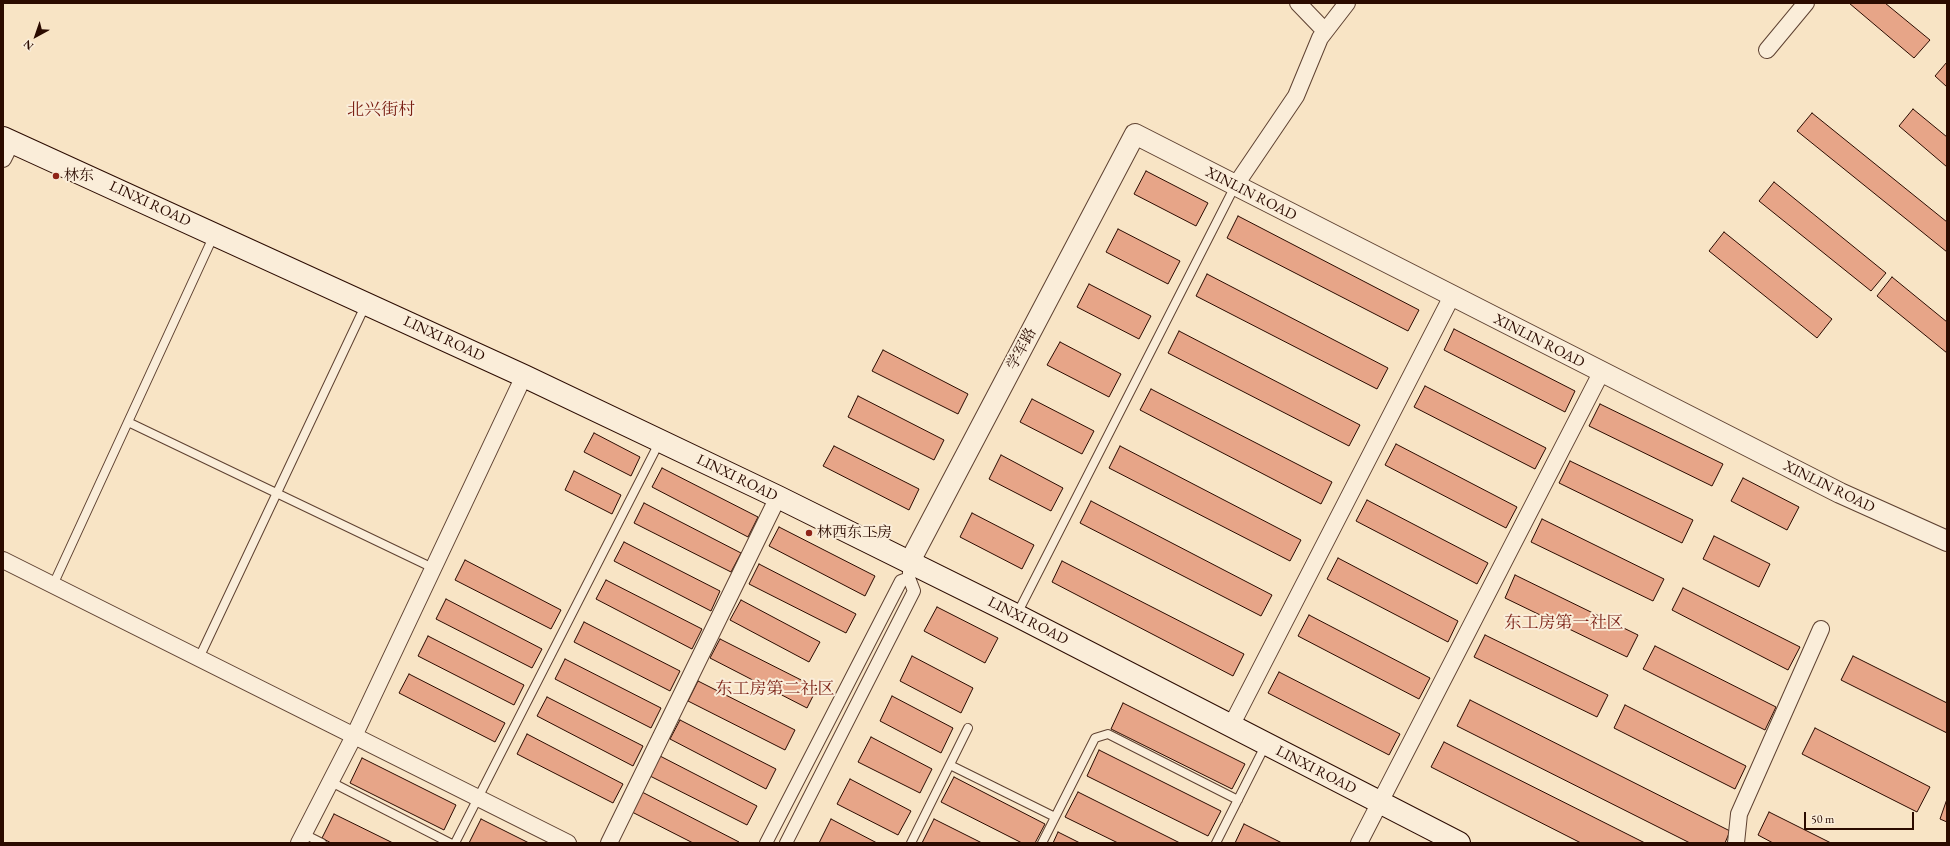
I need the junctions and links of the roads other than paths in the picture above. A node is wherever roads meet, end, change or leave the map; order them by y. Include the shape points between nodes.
1 (1298, 3) edge
2 (1347, 3) edge
3 (1806, 3) edge
4 (1325, 31) junction
5 (1767, 50) dead end
6 (1135, 134) joint
7 (6, 146) edge
8 (1235, 186) junction
9 (214, 234) junction
10 (1452, 296) junction
11 (367, 304) junction
12 (1601, 373) junction
13 (524, 376) junction
14 (128, 422) junction
15 (660, 441) junction
16 (277, 493) junction
17 (778, 497) junction
18 (1947, 541) edge
19 (3, 560) edge
20 (433, 568) junction
21 (909, 571) junction
22 (53, 585) junction
23 (1016, 615) junction
24 (1821, 629) dead end
25 (198, 658) junction
26 (1231, 726) junction
27 (968, 728) dead end
28 (354, 736) junction
29 (1266, 744) junction
30 (950, 765) junction
31 (331, 782) junction
32 (478, 798) junction
33 (1238, 800) junction
34 (1380, 803) junction
35 (1055, 817) junction
36 (302, 838) edge
37 (322, 843) edge
38 (450, 843) edge
39 (455, 843) edge
40 (568, 843) edge
41 (609, 843) edge
42 (766, 843) edge
43 (786, 843) edge
44 (911, 843) edge
45 (1042, 843) edge
46 (1216, 843) edge
47 (1360, 843) edge
48 (1459, 843) edge
49 (1736, 843) edge

1 - 4 street
2 - 4 street
3 - 5 street
4 - 8 street via 1296,96
6 - 8 street, XINLIN ROAD
6 - 21 street, 学军路
7 - 9 main road, LINXI ROAD
8 - 10 street, XINLIN ROAD
8 - 23 lane
9 - 11 main road, LINXI ROAD
9 - 14 lane
10 - 12 street, XINLIN ROAD
10 - 26 street
11 - 13 main road, LINXI ROAD
11 - 16 lane
12 - 18 street, XINLIN ROAD via 1840,493
12 - 34 street
13 - 15 main road, LINXI ROAD
13 - 20 street
14 - 16 lane
14 - 22 lane
15 - 17 main road, LINXI ROAD
15 - 32 lane
16 - 20 lane
16 - 25 lane
17 - 21 main road, LINXI ROAD
17 - 41 street
19 - 22 street
20 - 28 street
21 - 23 main road, LINXI ROAD
21 - 42 street via 901,581
21 - 43 street via 914,591
22 - 25 street
23 - 26 main road, LINXI ROAD
24 - 49 street via 1740,814
25 - 28 street
26 - 29 main road, LINXI ROAD
27 - 30 lane
28 - 31 street
28 - 32 street
29 - 33 lane
29 - 34 main road, LINXI ROAD
30 - 35 lane
30 - 44 lane
31 - 36 street
31 - 38 lane
32 - 39 lane
32 - 40 street
33 - 35 lane via 1108,734 1095,738
33 - 46 lane
34 - 47 street
34 - 48 main road, LINXI ROAD
35 - 45 lane
36 - 37 lane

